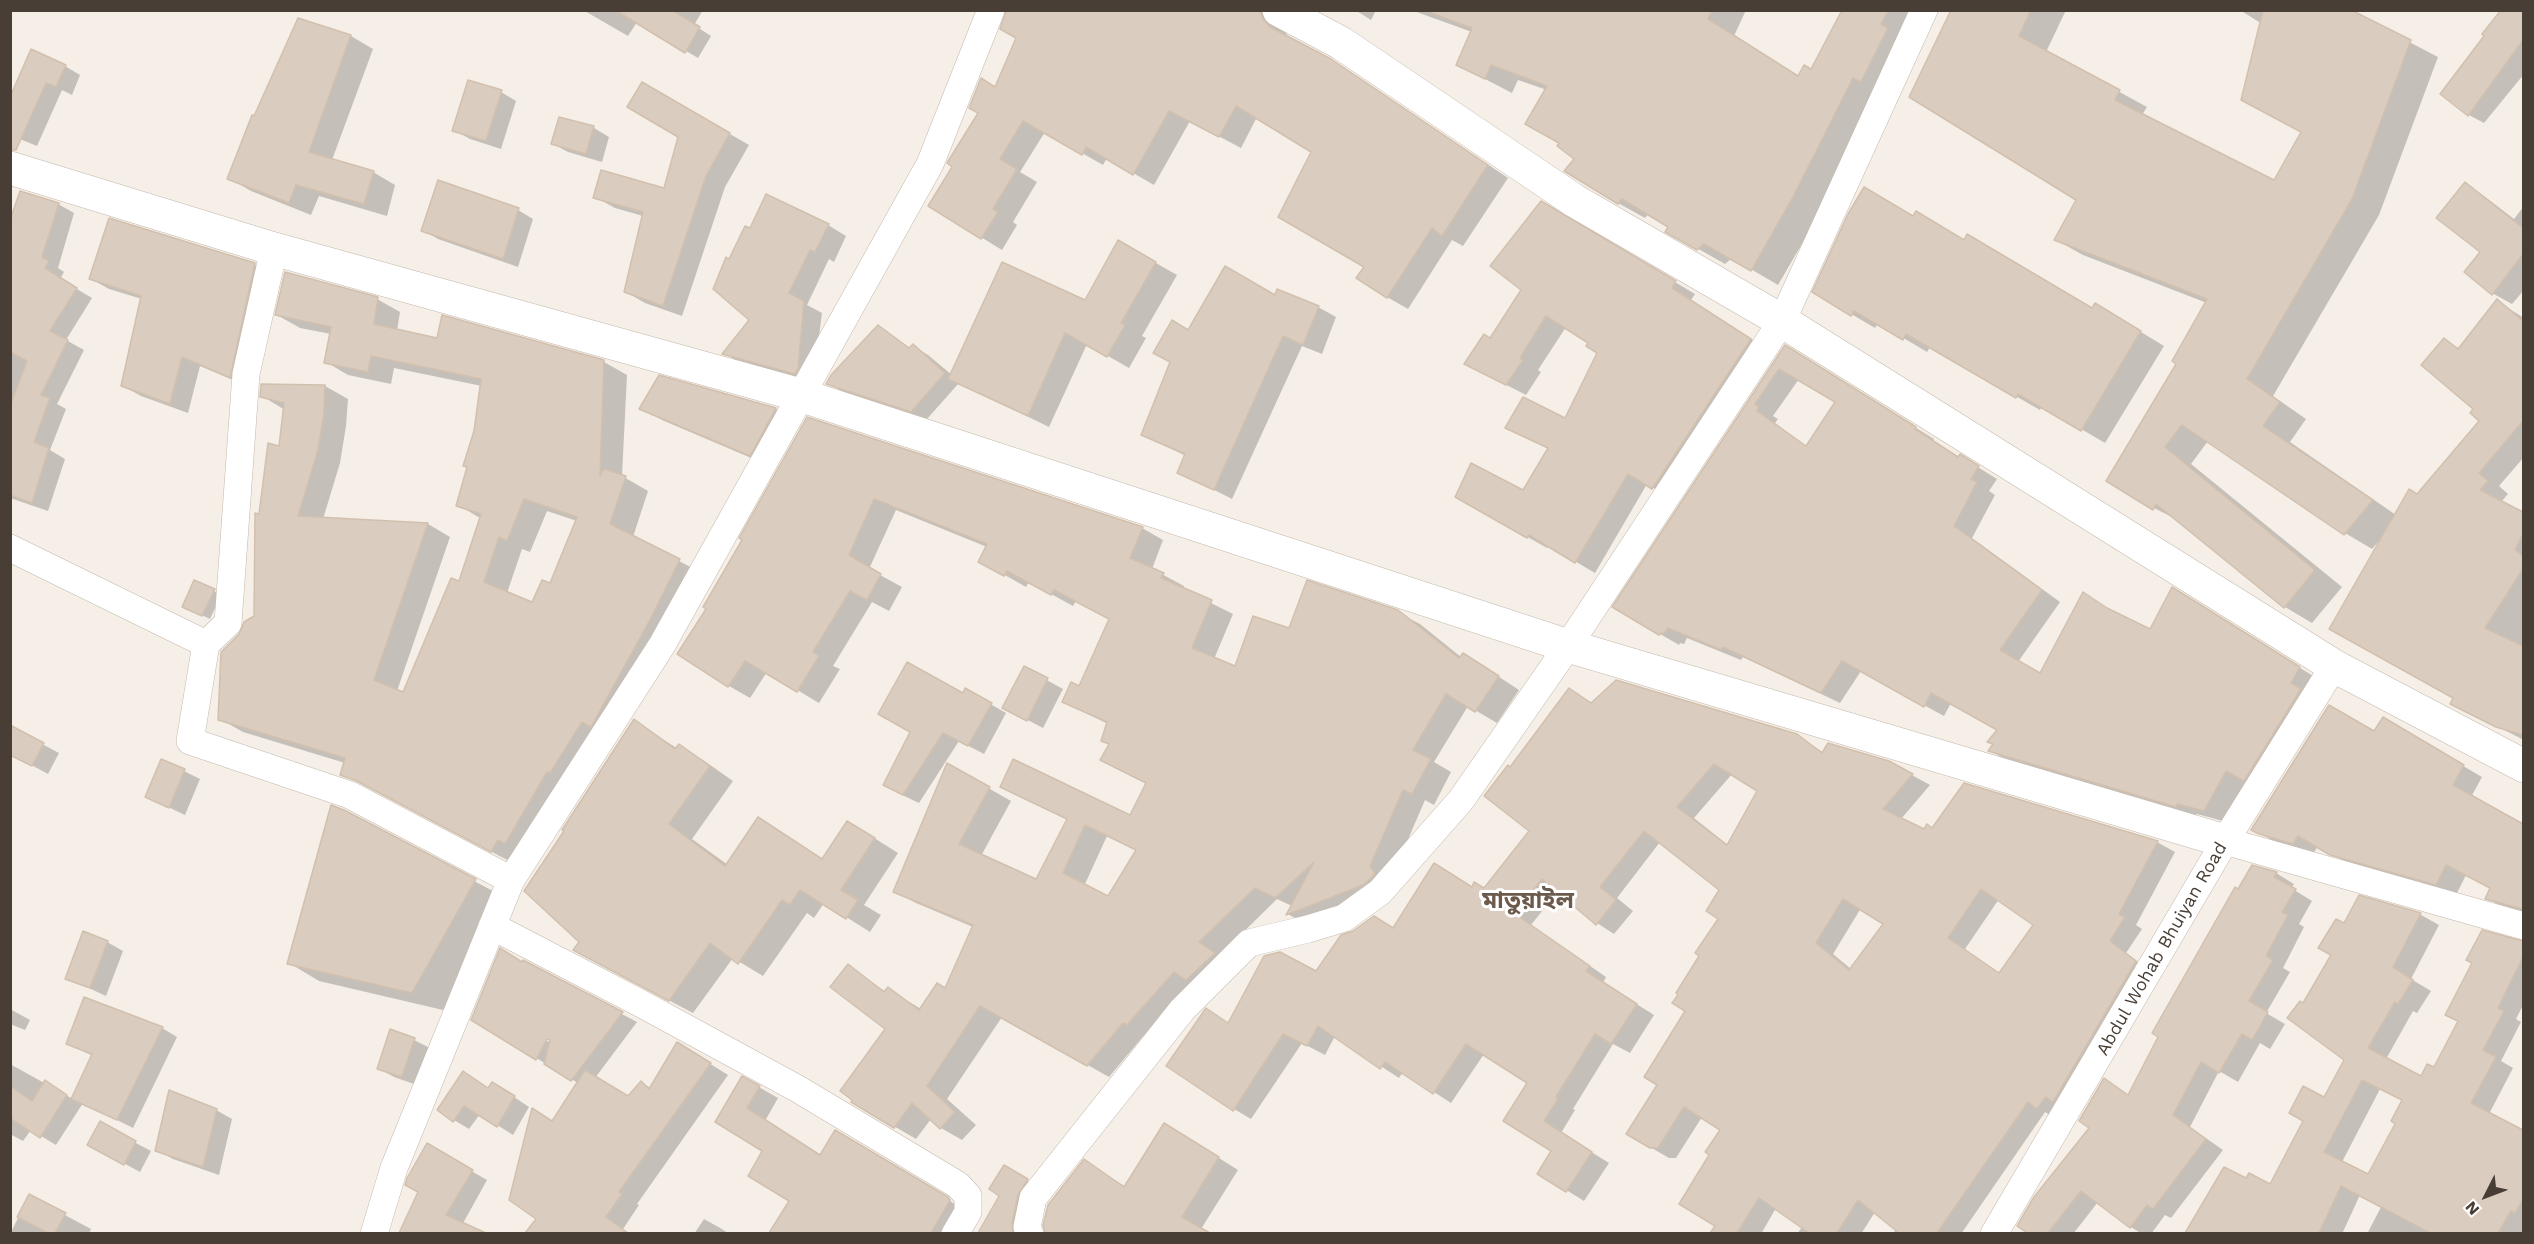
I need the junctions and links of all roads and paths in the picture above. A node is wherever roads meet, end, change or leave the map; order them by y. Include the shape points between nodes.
1 (991, 10) edge
2 (1279, 10) edge
3 (1924, 10) edge
4 (10, 168) edge
5 (274, 249) junction
6 (1782, 321) junction
7 (800, 395) junction
8 (13, 554) edge
9 (206, 644) junction
10 (1568, 646) junction
11 (2334, 666) junction
12 (2523, 766) edge
13 (2225, 842) junction
14 (511, 880) junction
15 (492, 926) junction
16 (2523, 926) edge
17 (374, 1233) edge
18 (955, 1233) edge
19 (1030, 1233) edge
20 (1994, 1233) edge

1 - 7 street via 930,164
2 - 6 street via 1341,43 1575,201
3 - 6 street
4 - 5 street
5 - 7 street
5 - 9 street via 246,374 228,623
6 - 10 street
6 - 11 street
7 - 10 street
7 - 14 street via 662,645
8 - 9 street
9 - 14 street via 190,741 350,795
10 - 13 street
10 - 19 street via 1461,800 1380,892 1344,918 1249,943 1182,1010 1033,1198 1027,1227
11 - 12 street
11 - 13 street, Abdul Wohab Bhuiyan Road
13 - 16 street
13 - 20 street, Abdul Wohab Bhuiyan Road
14 - 15 street
15 - 17 street via 394,1168
15 - 18 street via 787,1083 958,1185 968,1196 968,1212

